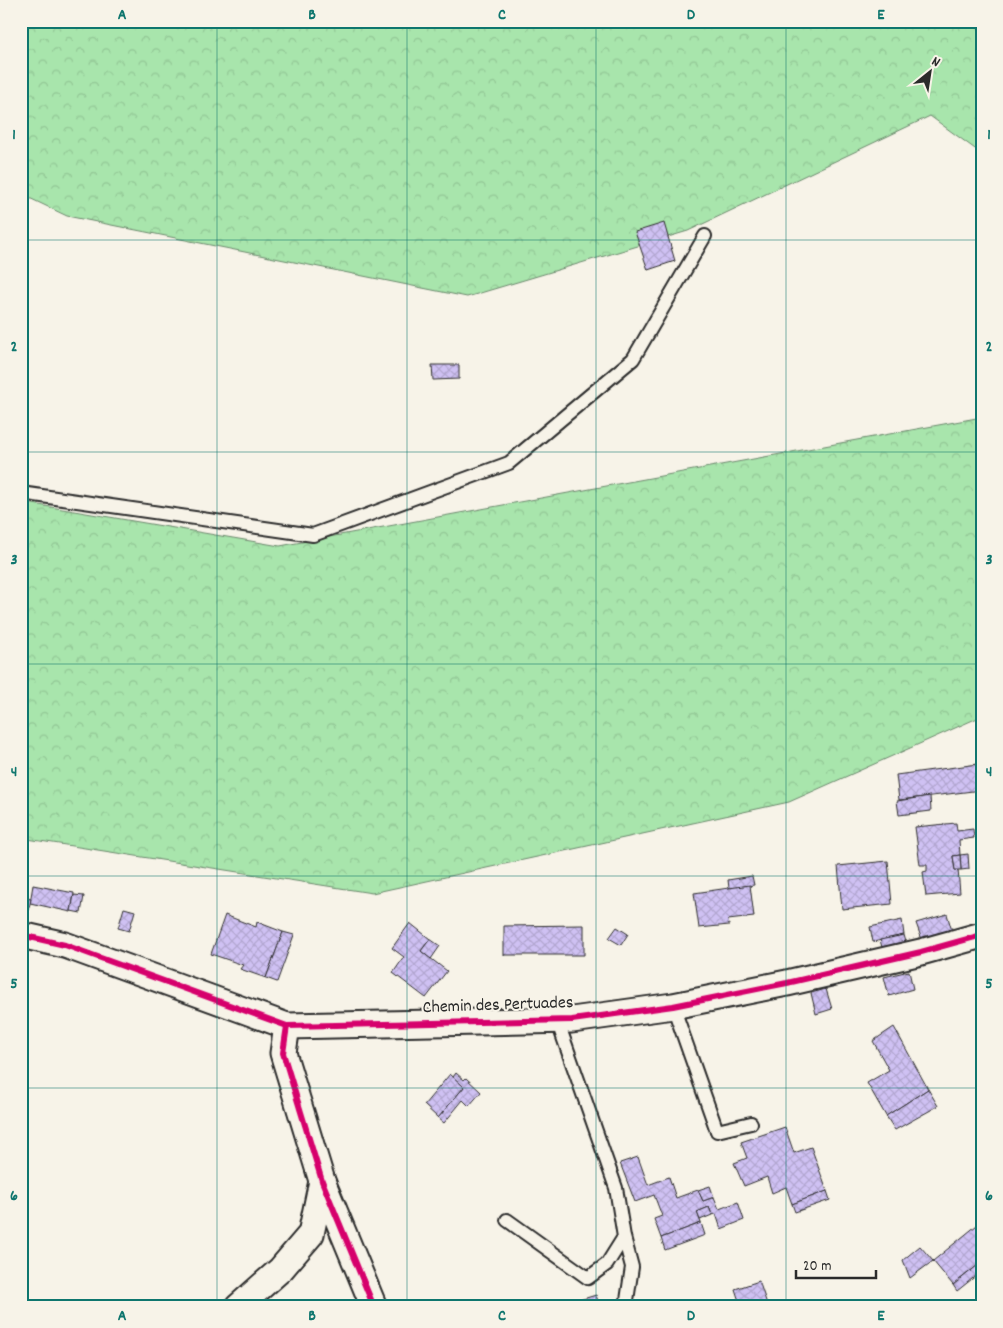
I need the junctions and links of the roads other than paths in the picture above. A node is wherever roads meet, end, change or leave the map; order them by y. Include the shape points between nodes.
1 (705, 236) dead end
2 (21, 493) edge
3 (982, 935) edge
4 (21, 936) edge
5 (673, 1006) junction
6 (557, 1020) junction
7 (287, 1026) junction
8 (751, 1123) dead end
9 (322, 1181) junction
10 (507, 1220) dead end
11 (624, 1237) junction
12 (238, 1307) edge
13 (374, 1307) edge
14 (626, 1307) edge

1 - 2 lane via 633,359 508,463 313,535
3 - 5 street, Chemin des Pertuades via 787,983
4 - 7 street, Chemin des Pertuades via 65,945
5 - 6 street, Chemin des Pertuades
5 - 8 lane via 717,1131
6 - 7 street, Chemin des Pertuades
6 - 11 lane via 616,1188
7 - 9 street via 283,1054
9 - 12 street via 311,1234 281,1269
9 - 13 street
10 - 11 lane via 588,1278 607,1264
11 - 14 lane via 632,1268

